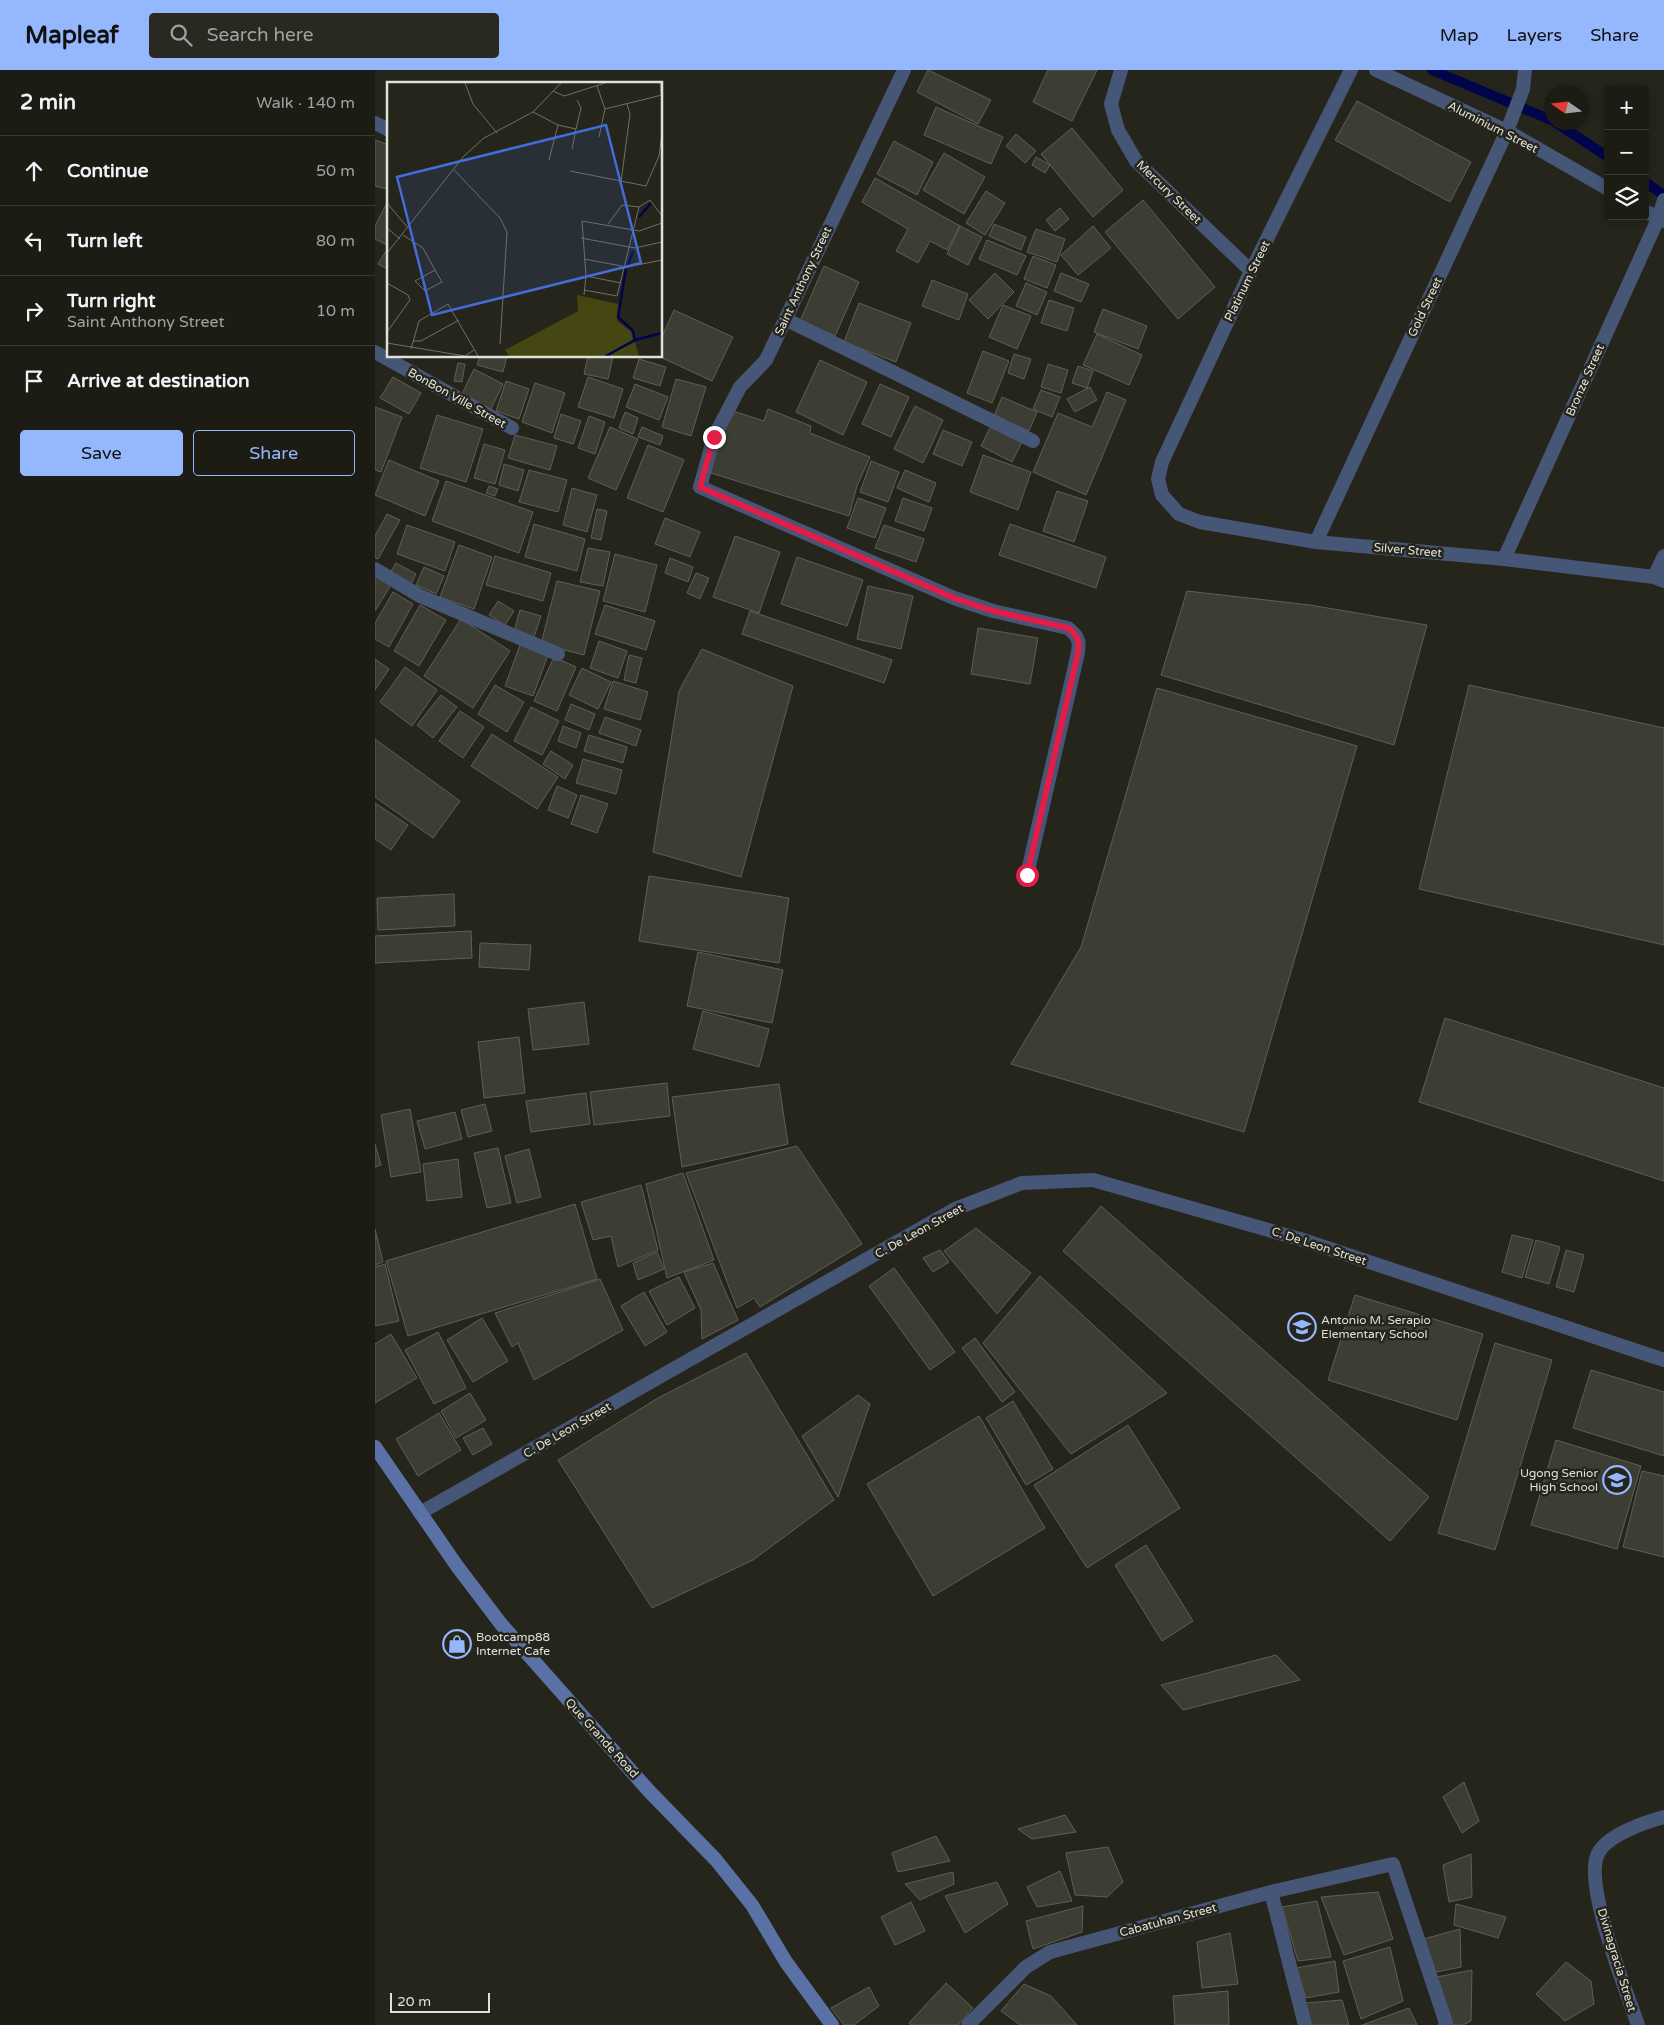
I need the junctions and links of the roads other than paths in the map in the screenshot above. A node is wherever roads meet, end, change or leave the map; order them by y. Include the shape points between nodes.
1 (903, 70) edge
2 (1121, 70) edge
3 (1351, 70) edge
4 (1376, 70) edge
5 (1525, 70) edge
6 (375, 123) edge
7 (387, 129) edge
8 (1507, 132) junction
9 (1604, 188) edge
10 (1664, 200) edge
11 (1649, 213) edge
12 (1661, 220) edge
13 (1251, 271) junction
14 (785, 319) junction
15 (375, 352) edge
16 (512, 428) dead end
17 (1033, 441) dead end
18 (1162, 495) joint
19 (1316, 542) junction
20 (1664, 556) edge
21 (1504, 559) junction
22 (375, 569) edge
23 (1659, 579) edge
24 (558, 654) dead end
25 (1027, 875) dead end
26 (1664, 1360) edge
27 (375, 1447) edge
28 (420, 1513) junction
29 (1664, 1817) edge
30 (1271, 1892) junction
31 (832, 2025) edge
32 (969, 2025) edge
33 (1305, 2025) edge
34 (1445, 2025) edge
35 (1638, 2025) edge

1 - 14 street, Saint Anthony Street
2 - 13 street, Mercury Street via 1111,104 1118,130 1136,162
3 - 13 street, Platinum Street
4 - 8 street, Aluminium Street
5 - 8 street, Gold Street via 1523,89
6 - 7 street
8 - 9 street, Aluminium Street
8 - 19 street, Gold Street
10 - 12 street, Bronze Street
11 - 12 street
12 - 21 street, Bronze Street
13 - 18 street, Platinum Street via 1162,462 1158,479
14 - 17 street
14 - 25 street, Saint Anthony Street via 767,360 740,387 714,437 700,487 961,600 993,611 1068,628 1075,633 1079,641 1077,657
15 - 16 street, BonBon Ville Street
18 - 19 street, Silver Street via 1179,514 1200,522
19 - 21 street, Silver Street
20 - 23 street
21 - 23 street, Silver Street
22 - 24 street via 420,596
26 - 28 street, C. De Leon Street via 1300,1239 1093,1180 1022,1183 955,1209
27 - 28 main road, Que Grande Road
28 - 31 main road, Que Grande Road via 501,1624 649,1791 716,1860 752,1905 786,1962
29 - 35 street, Divinagracia Street via 1615,1835 1597,1855 1594,1879 1607,1933
30 - 32 street, Cabatuhan Street via 1051,1952 1026,1967
30 - 33 street
30 - 34 street, Cabatuhan Street via 1393,1864

